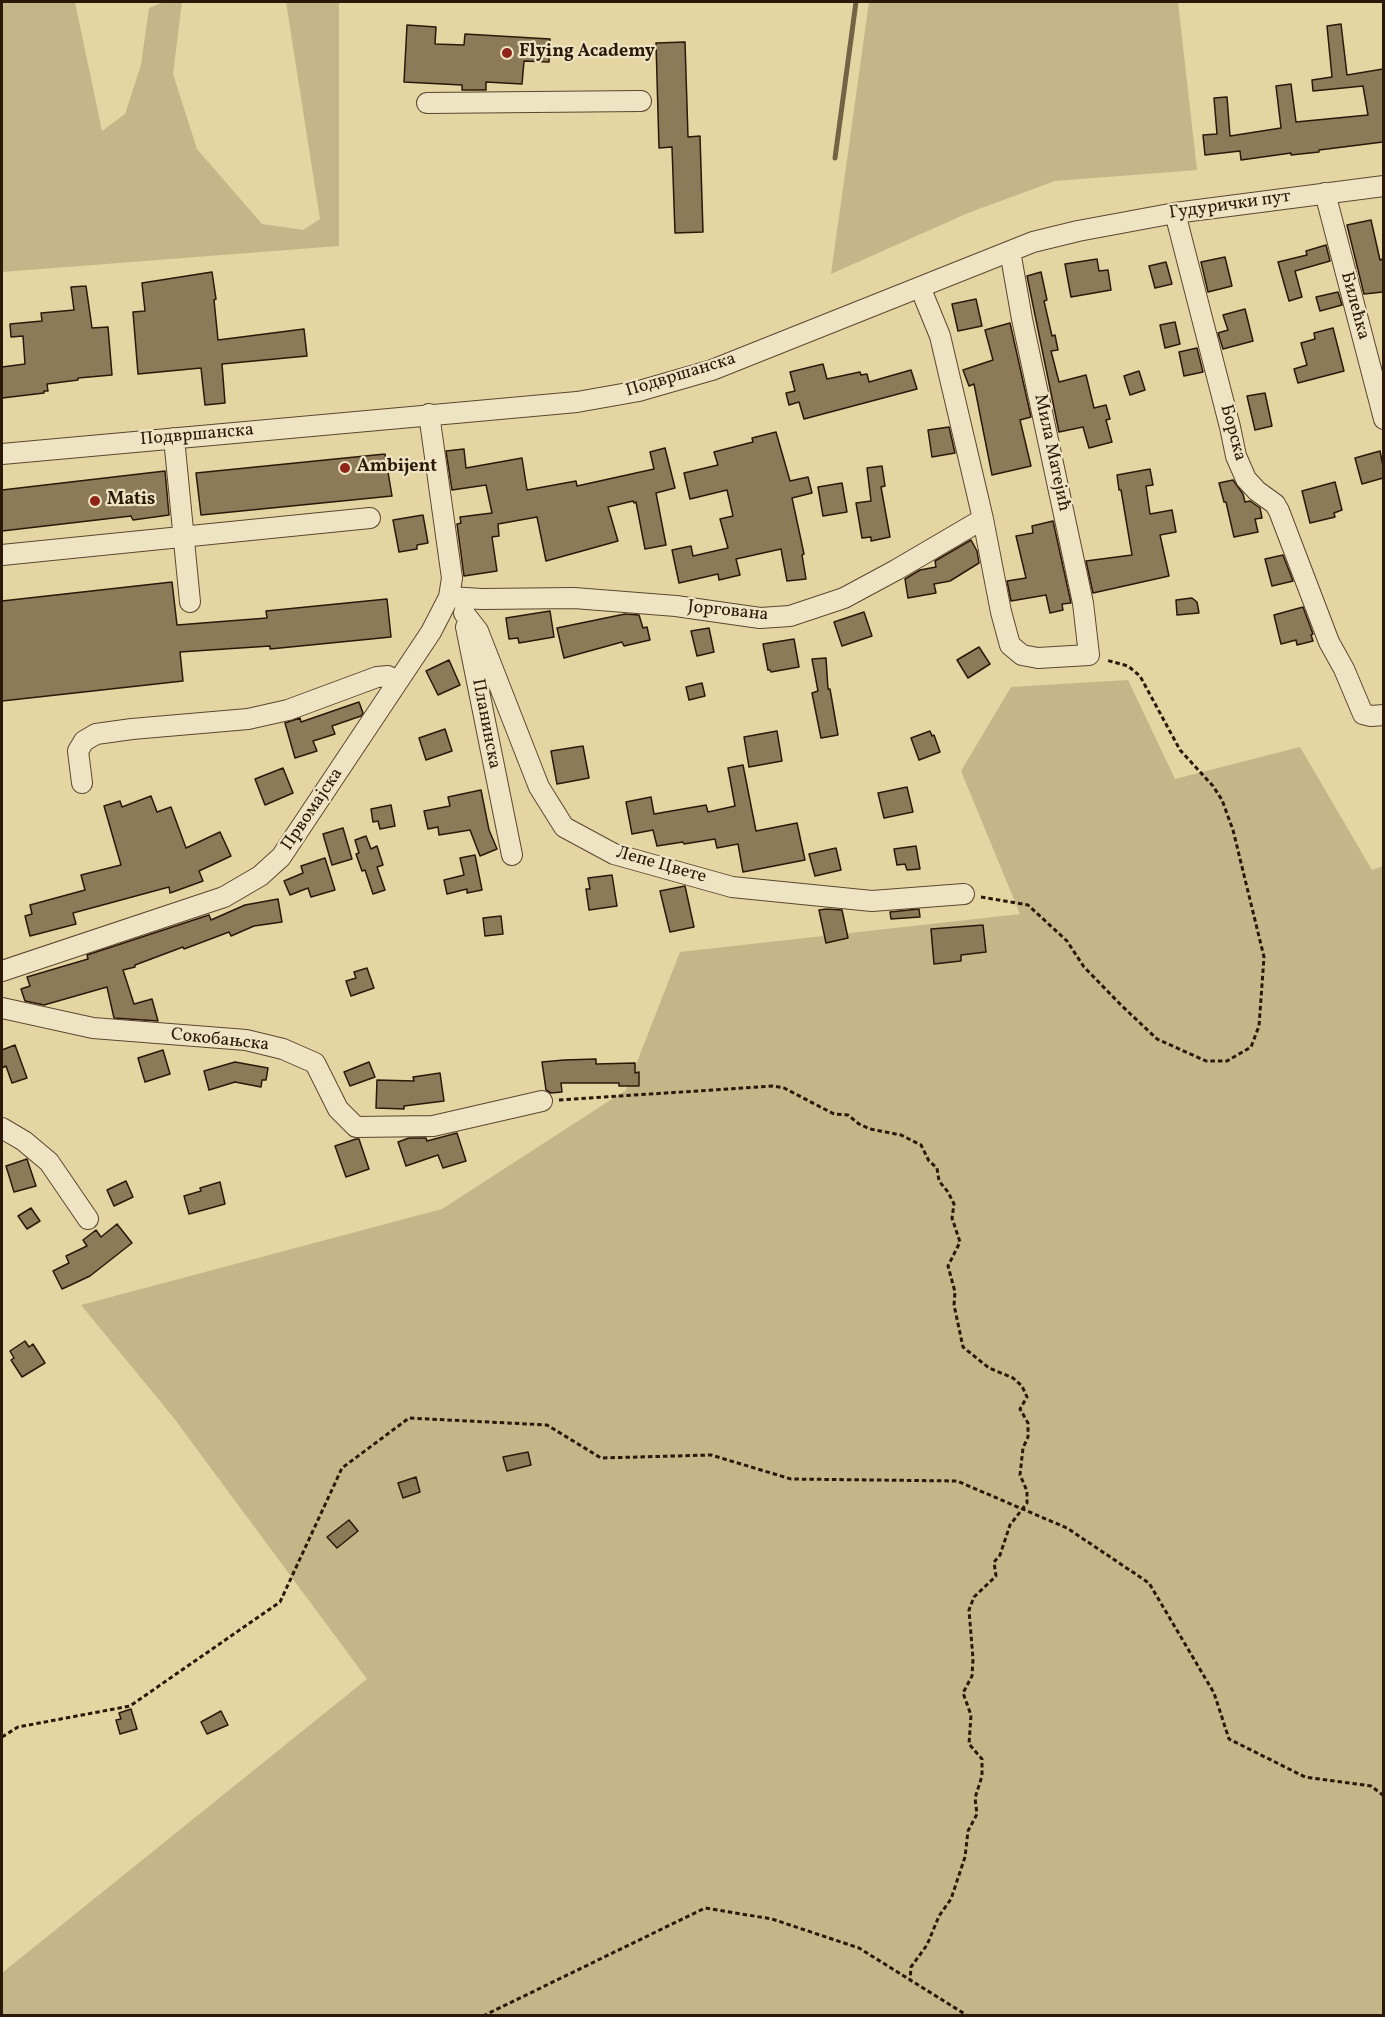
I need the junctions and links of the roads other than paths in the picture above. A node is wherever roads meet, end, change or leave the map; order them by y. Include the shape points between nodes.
1 (641, 101) dead end
2 (427, 103) dead end
3 (1383, 186) edge
4 (1325, 193) junction
5 (1176, 213) junction
6 (1078, 231) joint
7 (1010, 251) junction
8 (920, 287) junction
9 (429, 414) junction
10 (1383, 419) edge
11 (174, 438) junction
12 (2, 454) edge
13 (370, 518) dead end
14 (983, 519) junction
15 (184, 537) junction
16 (2, 555) edge
17 (449, 597) junction
18 (190, 602) dead end
19 (464, 613) junction
20 (397, 682) junction
21 (1383, 715) edge
22 (82, 783) dead end
23 (512, 855) dead end
24 (964, 894) road end
25 (2, 971) edge
26 (2, 1008) edge
27 (542, 1101) road end
28 (2, 1128) edge
29 (88, 1219) dead end

1 - 2 street
3 - 4 street, Гудурички пут
4 - 5 street, Гудурички пут
4 - 10 street, Билећка
5 - 6 street, Гудурички пут
5 - 21 street, Борска via 1236,456 1246,479 1279,511 1329,642 1363,714
6 - 7 street, Подвршанска
7 - 8 street, Подвршанска
7 - 14 street, Мила Матејић via 1083,603 1089,655 1038,658 1022,655 1010,645
8 - 9 street, Подвршанска via 712,370 639,392 577,402
8 - 14 street via 940,336
9 - 11 street, Подвршанска
9 - 17 street via 452,578
11 - 12 street, Подвршанска
11 - 15 street
13 - 15 street
14 - 17 street, Јоргована via 844,598 790,616 760,618 574,598
15 - 16 street
15 - 18 street
17 - 19 street
17 - 20 street, Првомајска
19 - 23 street, Планинска
19 - 24 street, Лепе Цвете via 478,631 539,787 564,828 614,854 732,887 872,901
20 - 22 street via 388,676 377,677 288,710 248,719 96,734 84,741 78,751
20 - 25 street, Првомајска via 281,857 260,876 224,897
26 - 27 street, Сокобањска via 93,1028 246,1040 283,1049 315,1063 338,1108 357,1128 433,1126
28 - 29 street via 49,1162

